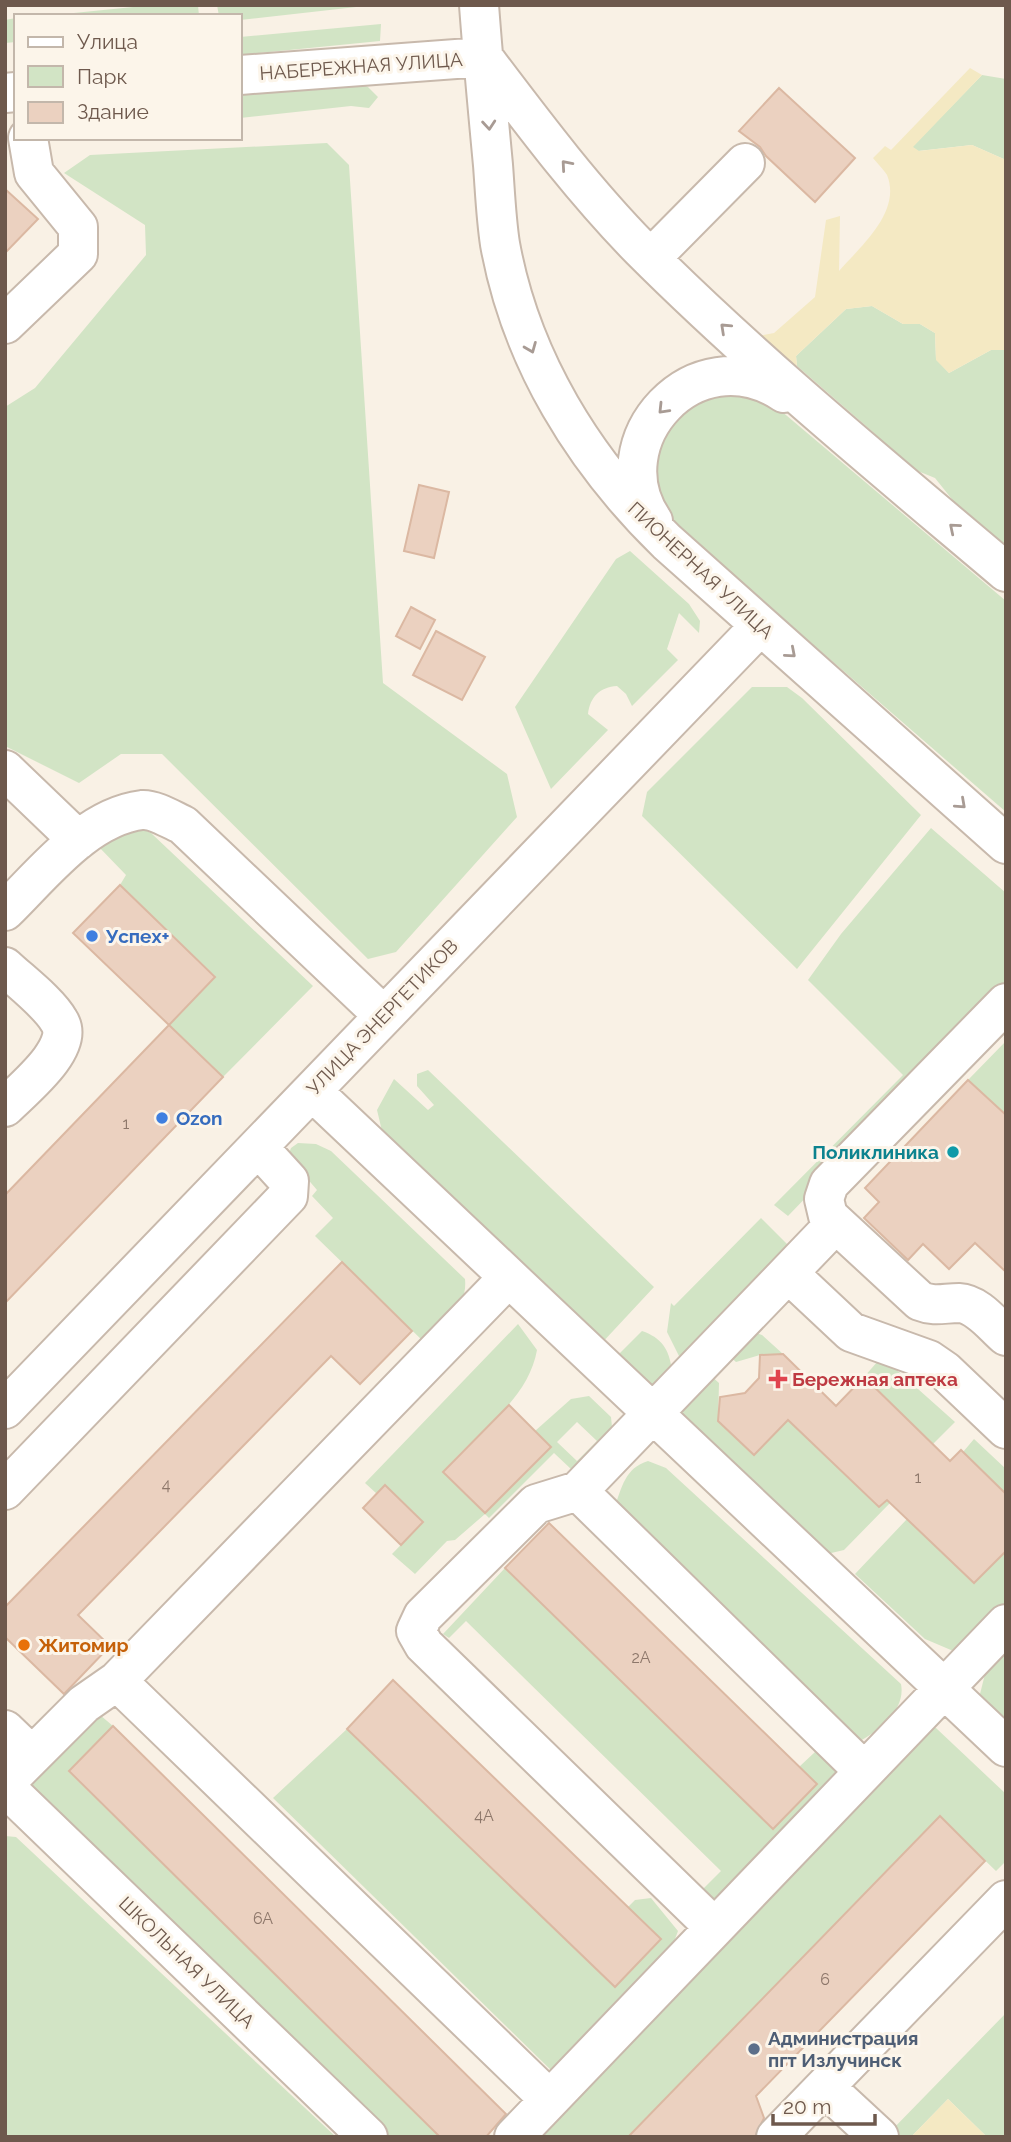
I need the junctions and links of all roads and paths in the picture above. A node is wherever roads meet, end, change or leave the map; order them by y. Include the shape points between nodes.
1 (480, 5) edge
2 (483, 57) junction
3 (242, 75) edge
4 (28, 140) edge
5 (745, 163) dead end
6 (651, 258) junction
7 (5, 324) edge
8 (830, 423) junction
9 (667, 542) junction
10 (1006, 572) edge
11 (760, 626) junction
12 (5, 770) edge
13 (78, 840) junction
14 (1006, 844) edge
15 (5, 911) edge
16 (5, 967) edge
17 (1006, 1003) edge
18 (384, 1016) junction
19 (312, 1091) junction
20 (5, 1107) edge
21 (258, 1147) junction
22 (835, 1224) junction
23 (788, 1273) junction
24 (509, 1278) junction
25 (1006, 1336) edge
26 (5, 1409) edge
27 (652, 1416) junction
28 (1006, 1429) edge
29 (5, 1490) edge
30 (578, 1491) junction
31 (1006, 1624) edge
32 (117, 1681) junction
33 (944, 1688) junction
34 (18, 1743) edge
35 (1006, 1747) edge
36 (864, 1771) junction
37 (5, 1785) edge
38 (1006, 1900) edge
39 (714, 1927) junction
40 (825, 2087) junction
41 (549, 2099) junction
42 (368, 2137) edge
43 (514, 2137) edge
44 (776, 2137) edge
45 (879, 2137) edge

1 - 2 street, ПИОНЕРНАЯ УЛИЦА
2 - 3 street, НАБЕРЕЖНАЯ УЛИЦА
6 -> 2 street via 551,148
2 -> 9 street, ПИОНЕРНАЯ УЛИЦА via 500,243 531,349 580,440
4 - 7 street via 34,173 78,227 78,254
5 - 6 street
8 -> 6 street
8 -> 9 street via 750,376 699,379 679,393 655,416 638,463 645,509
10 -> 8 street
9 - 11 street, ПИОНЕРНАЯ УЛИЦА
11 -> 14 street, ПИОНЕРНАЯ УЛИЦА
11 - 18 street, УЛИЦА ЭНЕРГЕТИКОВ
12 - 13 street
13 - 15 street
13 - 18 street via 118,818 145,810 183,825
16 - 20 street via 60,1021 64,1037 57,1053
17 - 22 street via 829,1184 824,1199
18 - 19 street, УЛИЦА ЭНЕРГЕТИКОВ
19 - 21 street, УЛИЦА ЭНЕРГЕТИКОВ
19 - 24 street
21 - 26 street, УЛИЦА ЭНЕРГЕТИКОВ
21 - 29 street via 289,1181 289,1196
22 - 23 street
22 - 25 street via 920,1301 932,1306 963,1303
23 - 27 street
23 - 28 street via 851,1332 929,1360 945,1371
24 - 27 street
24 - 32 street
27 - 30 street
27 - 33 street
30 - 36 street
30 - 39 street via 536,1504 423,1616 416,1631 424,1645
31 - 33 street
32 - 34 street
32 - 41 street
33 - 35 street
33 - 36 street
34 - 37 street
36 - 39 street
37 - 42 street, ШКОЛЬНАЯ УЛИЦА
38 - 40 street
39 - 41 street
40 - 44 street
40 - 45 street
41 - 43 street

